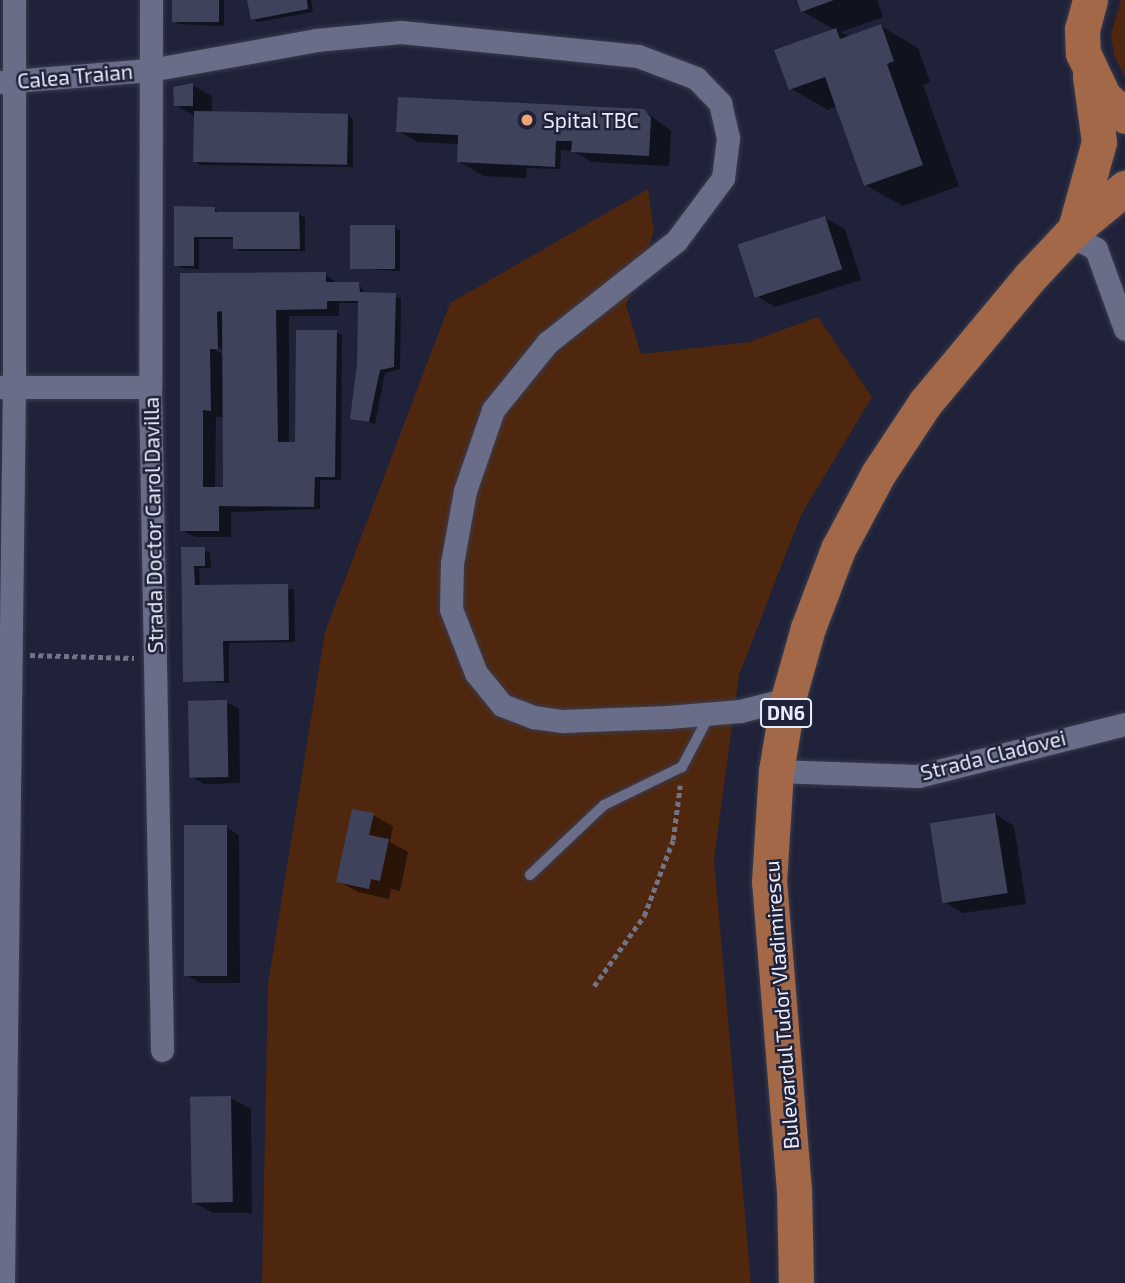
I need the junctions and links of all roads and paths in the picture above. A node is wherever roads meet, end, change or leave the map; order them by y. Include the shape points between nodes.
1 (14, 0) edge
2 (151, 0) edge
3 (1090, 0) edge
4 (150, 70) junction
5 (1090, 76) junction
6 (7, 82) edge
7 (1125, 116) edge
8 (1125, 188) edge
9 (1072, 232) junction
10 (1125, 328) edge
11 (7, 387) edge
12 (150, 387) junction
13 (9, 654) junction
14 (156, 658) junction
15 (4, 692) edge
16 (788, 699) junction
17 (710, 714) junction
18 (1125, 724) edge
19 (682, 767) junction
20 (776, 771) junction
21 (530, 875) dead end
22 (4, 976) edge
23 (594, 986) dead end
24 (162, 1050) dead end
25 (1, 1259) edge
26 (3, 1283) edge
27 (796, 1283) edge

1 - 6 street
2 - 4 street, Strada Doctor Carol Davilla
3 - 5 main road, DN6 via 1082,29
4 - 6 street, Calea Traian
4 - 12 street, Strada Doctor Carol Davilla
4 - 17 street, Calea Traian via 316,40 401,32 638,56 696,78 720,103 728,138 723,178 706,206 645,270 548,342 493,410 465,491 452,563 451,609 475,673 502,705 563,721
5 - 7 main road, DN6
5 - 9 main road, Bulevardul Tudor Vladimirescu / DN6 via 1098,142
6 - 11 street
8 - 9 main road, Bulevardul Tudor Vladimirescu / DN6
9 - 10 street via 1096,249
9 - 16 main road, Bulevardul Tudor Vladimirescu / DN6 via 925,403 878,474 838,549
11 - 12 street
11 - 13 street
12 - 14 street, Strada Doctor Carol Davilla
13 - 14 path
13 - 15 street
14 - 24 street, Strada Doctor Carol Davilla
15 - 22 street
16 - 17 street, Calea Traian
16 - 20 main road, Bulevardul Tudor Vladimirescu / DN6
17 - 19 lane
18 - 20 street, Strada Cladovei via 918,775
19 - 21 lane via 604,805
19 - 23 path via 673,840 644,916
20 - 27 main road, Bulevardul Tudor Vladimirescu / DN6 via 769,882 794,1191
22 - 25 street
25 - 26 street

